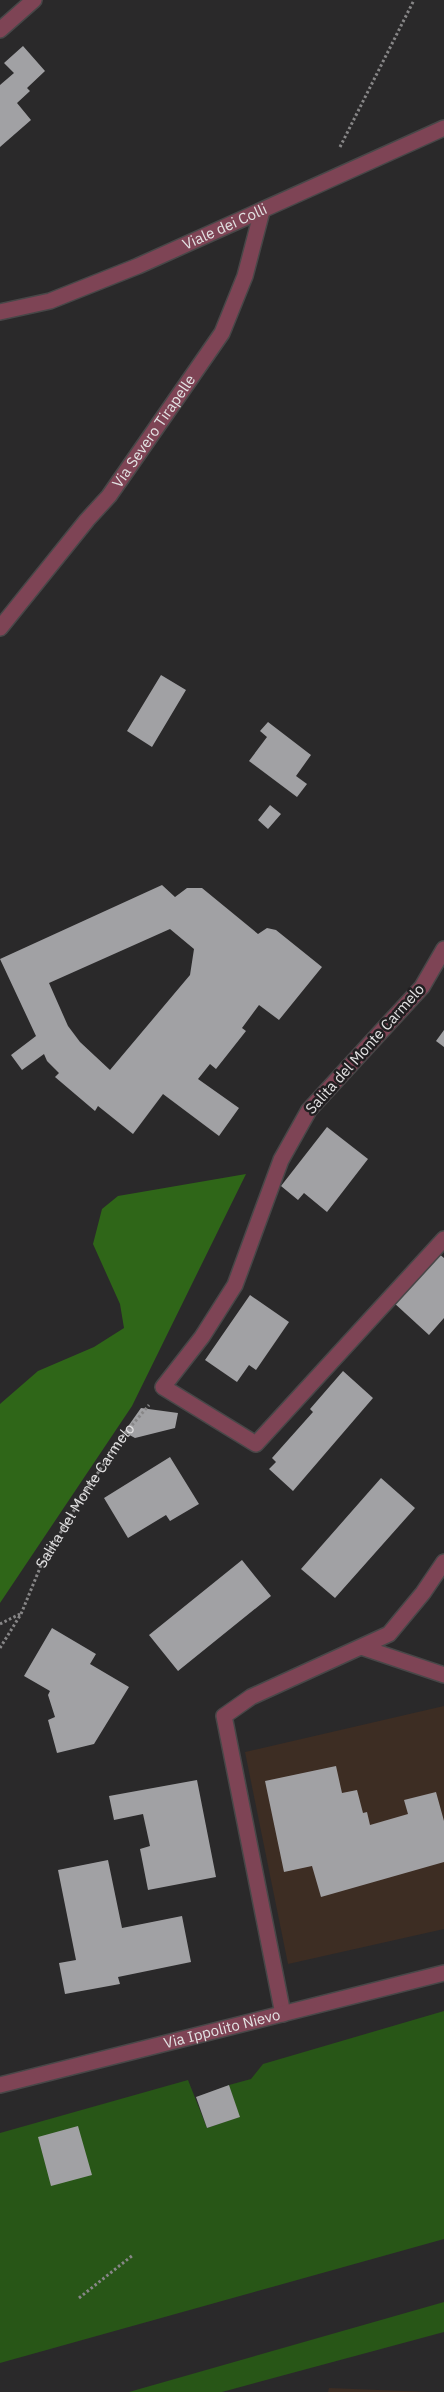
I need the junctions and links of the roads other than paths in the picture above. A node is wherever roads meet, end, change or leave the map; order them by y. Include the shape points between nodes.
1 (34, 0) edge
2 (0, 30) edge
3 (444, 128) edge
4 (262, 211) junction
5 (0, 312) edge
6 (0, 628) edge
7 (444, 950) edge
8 (444, 1239) edge
9 (444, 1562) edge
10 (361, 1647) junction
11 (444, 1675) edge
12 (444, 1973) edge
13 (283, 2014) junction
14 (0, 2085) edge

1 - 2 street
3 - 4 street, Viale dei Colli
4 - 5 street, Viale dei Colli via 50,301
4 - 6 street, Via Severo Tirapelle via 245,276 222,333 109,496
7 - 8 street, Salita del Monte Carmelo via 422,987 309,1110 281,1160 235,1285 202,1337 163,1387 256,1444
9 - 10 street via 389,1634
10 - 11 street
10 - 13 street via 251,1697 224,1716
12 - 13 street, Via Ippolito Nievo
13 - 14 street, Via Ippolito Nievo

